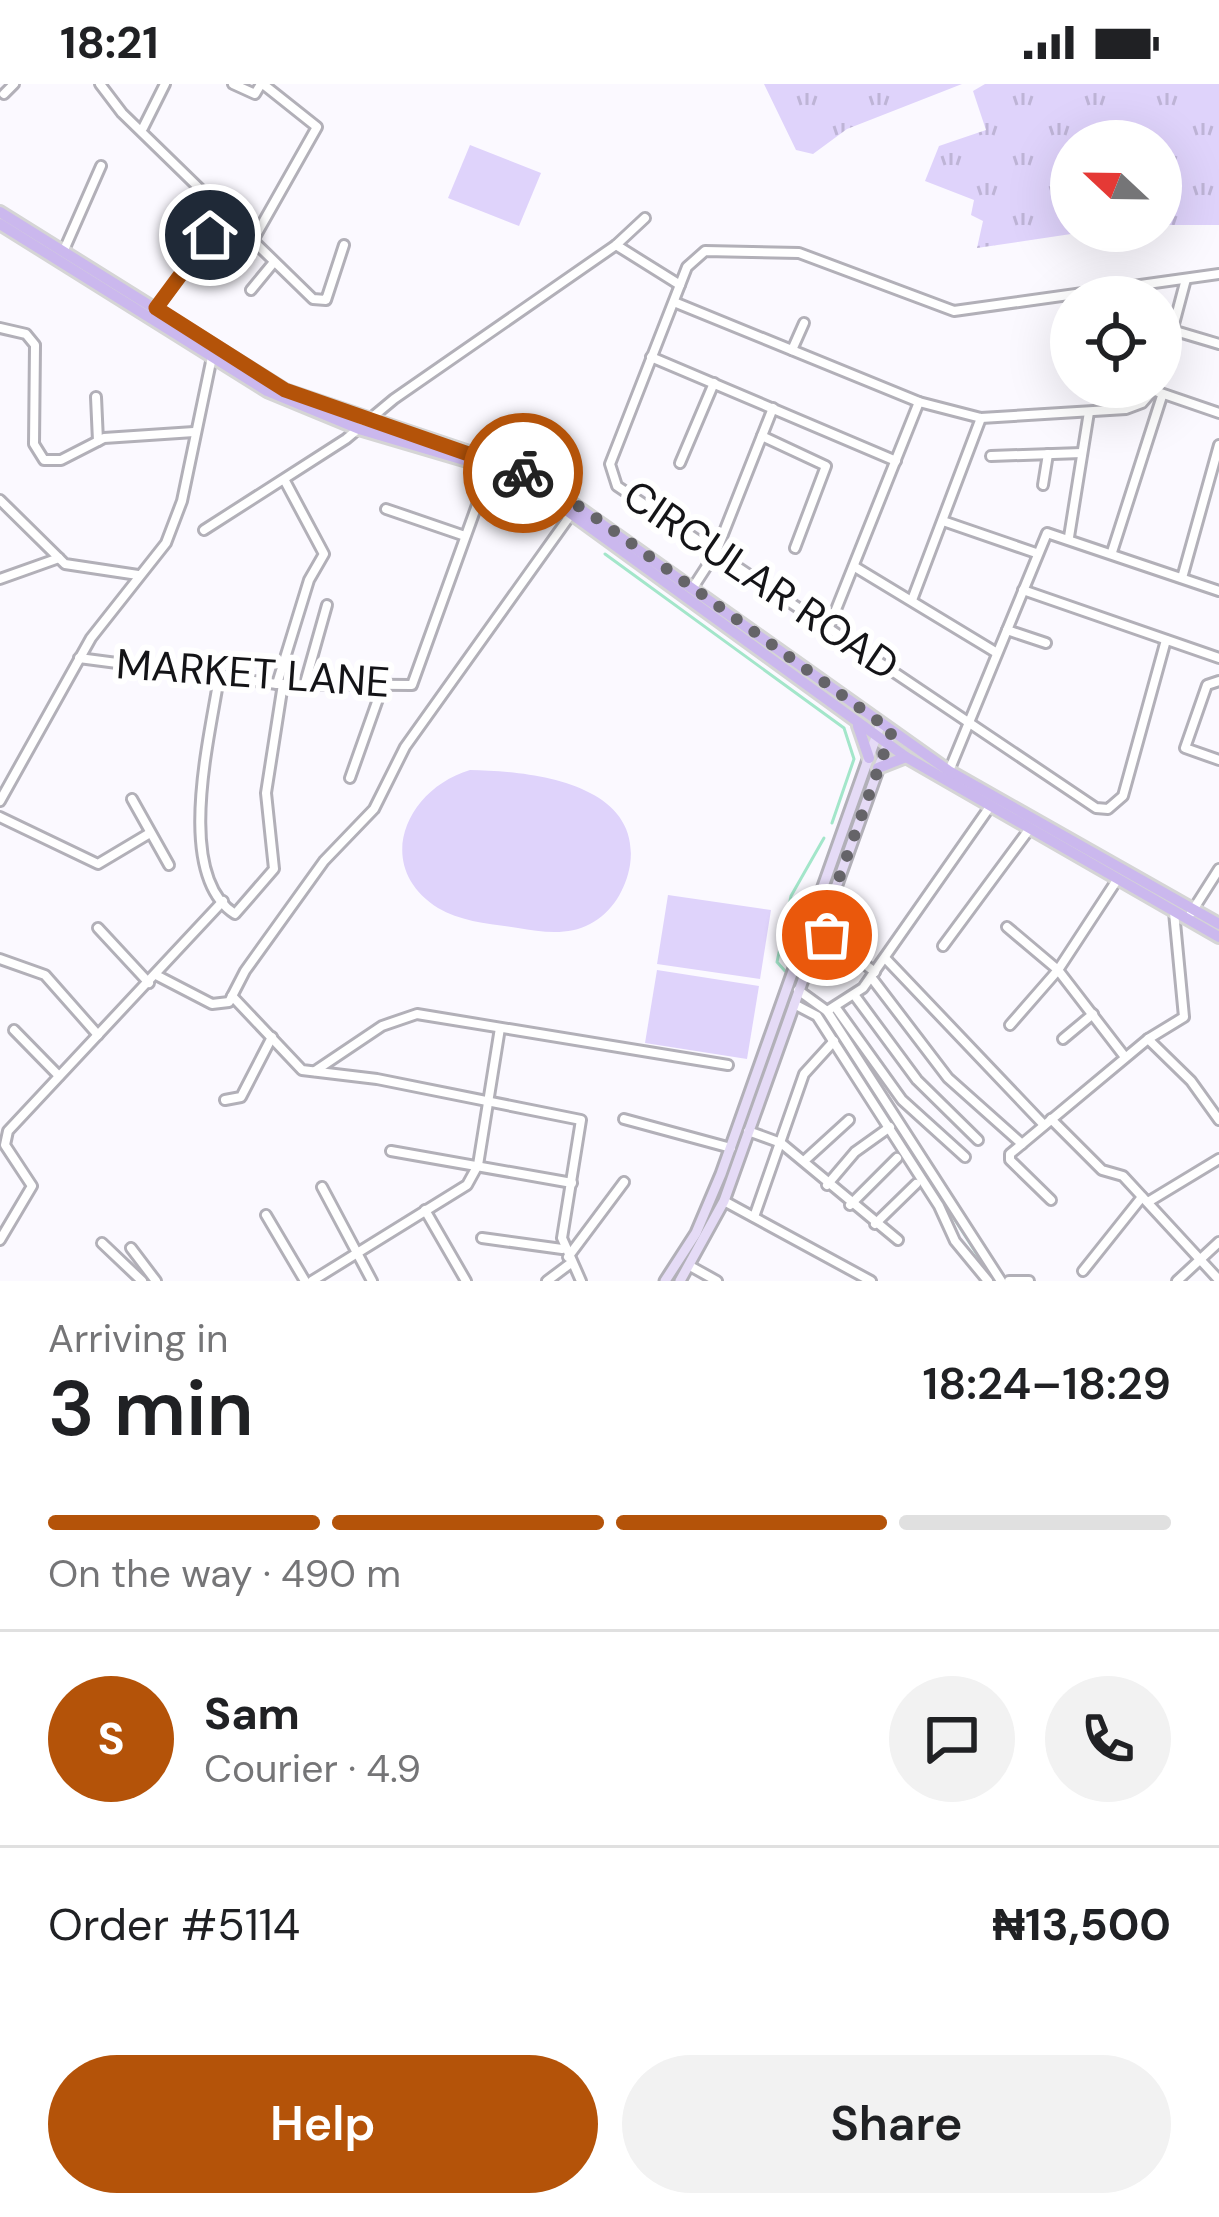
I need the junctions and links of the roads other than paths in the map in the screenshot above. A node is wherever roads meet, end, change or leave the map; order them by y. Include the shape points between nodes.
1 (14, 84) edge
2 (100, 84) edge
3 (165, 84) edge
4 (233, 84) edge
5 (262, 84) edge
6 (4, 94) dead end
7 (142, 128) junction
8 (101, 166) dead end
9 (0, 212) edge
10 (226, 215) junction
11 (645, 218) dead end
12 (0, 224) edge
13 (252, 242) junction
14 (344, 245) dead end
15 (616, 245) junction
16 (64, 250) junction
17 (274, 262) junction
18 (1219, 274) edge
19 (1186, 279) junction
20 (680, 285) junction
21 (251, 290) dead end
22 (1182, 294) edge
23 (674, 302) junction
24 (156, 308) junction
25 (805, 323) dead end
26 (0, 328) edge
27 (1182, 333) edge
28 (1219, 344) edge
29 (792, 350) junction
30 (212, 357) junction
31 (651, 358) junction
32 (715, 383) junction
33 (96, 397) dead end
34 (1182, 399) edge
35 (919, 402) junction
36 (773, 408) junction
37 (1120, 408) edge
38 (1153, 408) edge
39 (1089, 412) junction
40 (1219, 412) edge
41 (981, 418) junction
42 (363, 424) junction
43 (194, 432) junction
44 (762, 436) junction
45 (98, 440) junction
46 (1219, 446) edge
47 (1082, 453) junction
48 (1048, 454) junction
49 (991, 456) dead end
50 (896, 460) junction
51 (680, 463) dead end
52 (490, 469) junction
53 (285, 481) junction
54 (1043, 484) dead end
55 (0, 500) edge
56 (386, 508) dead end
57 (585, 510) junction
58 (571, 514) junction
59 (943, 521) junction
60 (204, 530) dead end
61 (462, 536) junction
62 (1069, 537) junction
63 (796, 548) dead end
64 (716, 552) junction
65 (1112, 552) junction
66 (1036, 553) junction
67 (59, 559) junction
68 (855, 567) junction
69 (140, 575) junction
70 (1182, 578) junction
71 (0, 579) edge
72 (694, 586) junction
73 (1023, 590) junction
74 (1219, 591) edge
75 (912, 600) junction
76 (327, 605) dead end
77 (829, 628) junction
78 (1007, 630) junction
79 (1166, 640) junction
80 (1046, 643) dead end
81 (997, 653) junction
82 (79, 658) junction
83 (1219, 658) edge
84 (219, 676) junction
85 (1219, 681) edge
86 (304, 683) junction
87 (280, 684) junction
88 (383, 685) junction
89 (970, 722) junction
90 (856, 723) junction
91 (886, 727) junction
92 (876, 736) junction
93 (887, 745) junction
94 (906, 758) junction
95 (1219, 760) edge
96 (873, 763) junction
97 (949, 770) junction
98 (350, 778) dead end
99 (132, 799) dead end
100 (0, 801) edge
101 (989, 808) junction
102 (0, 817) edge
103 (1028, 831) junction
104 (149, 833) junction
105 (169, 866) dead end
106 (1219, 869) edge
107 (1117, 880) junction
108 (223, 902) junction
109 (1174, 912) junction
110 (1191, 915) junction
111 (1219, 924) edge
112 (1006, 927) dead end
113 (98, 928) dead end
114 (820, 931) junction
115 (1219, 937) edge
116 (943, 946) dead end
117 (0, 958) edge
118 (886, 958) junction
119 (1058, 970) junction
120 (873, 975) junction
121 (152, 979) junction
122 (798, 990) junction
123 (232, 995) junction
124 (855, 996) junction
125 (794, 1004) junction
126 (832, 1010) junction
127 (1094, 1013) junction
128 (1010, 1024) dead end
129 (500, 1028) junction
130 (14, 1030) dead end
131 (98, 1035) junction
132 (272, 1037) junction
133 (1063, 1039) dead end
134 (1148, 1039) junction
135 (834, 1041) junction
136 (1126, 1057) junction
137 (728, 1065) dead end
138 (314, 1072) junction
139 (59, 1076) junction
140 (225, 1100) dead end
141 (488, 1100) junction
142 (625, 1119) dead end
143 (849, 1120) dead end
144 (1219, 1120) edge
145 (1048, 1122) junction
146 (890, 1127) junction
147 (748, 1131) junction
148 (978, 1140) dead end
149 (781, 1143) junction
150 (1022, 1144) junction
151 (731, 1148) junction
152 (391, 1151) dead end
153 (965, 1157) dead end
154 (897, 1158) dead end
155 (1219, 1159) edge
156 (804, 1162) junction
157 (478, 1165) junction
158 (624, 1182) dead end
159 (572, 1183) junction
160 (916, 1184) dead end
161 (827, 1185) junction
162 (322, 1187) dead end
163 (1051, 1200) dead end
164 (1145, 1200) junction
165 (724, 1201) junction
166 (850, 1204) junction
167 (425, 1210) junction
168 (266, 1215) dead end
169 (5, 1217) edge
170 (754, 1217) junction
171 (875, 1224) junction
172 (482, 1238) dead end
173 (0, 1240) edge
174 (898, 1240) dead end
175 (1219, 1242) edge
176 (102, 1243) dead end
177 (131, 1248) dead end
178 (358, 1251) junction
179 (567, 1256) junction
180 (1198, 1259) junction
181 (690, 1266) junction
182 (1083, 1271) dead end
183 (1219, 1280) edge
184 (142, 1281) edge
185 (156, 1281) edge
186 (308, 1281) edge
187 (372, 1281) edge
188 (466, 1281) edge
189 (548, 1281) edge
190 (581, 1281) edge
191 (665, 1281) edge
192 (680, 1281) edge
193 (717, 1281) edge
194 (871, 1281) edge
195 (988, 1281) edge
196 (1005, 1281) edge
197 (1029, 1281) edge
198 (1177, 1281) edge

1 - 6 street
2 - 7 street
3 - 7 street
4 - 5 street via 255,94
5 - 13 street via 317,127
7 - 10 street
8 - 16 street
9 - 16 main road
10 - 13 street
10 - 24 street
11 - 15 street
12 - 30 main road
13 - 17 street
14 - 17 street via 326,300 313,299
15 - 20 street
15 - 42 street
16 - 24 main road
17 - 21 street
18 - 19 street
19 - 20 street via 954,311 799,254 712,250 693,258
19 - 22 street
20 - 23 street, CIRCULAR ROAD
23 - 29 street
23 - 31 street, CIRCULAR ROAD
24 - 42 main road via 285,390
25 - 29 street
26 - 45 street via 35,344 39,456 53,462
27 - 28 street
29 - 35 street
30 - 42 main road via 286,401
30 - 43 street
31 - 32 street
31 - 64 street, CIRCULAR ROAD via 611,478
32 - 36 street
32 - 51 street
33 - 45 street
34 - 40 street
35 - 41 street
35 - 50 street
36 - 44 street
36 - 50 street
37 - 39 street
38 - 65 street
39 - 41 street
39 - 47 street
41 - 59 street
42 - 52 main road
42 - 53 street
42 - 57 main road via 496,460
43 - 45 street
43 - 69 street via 175,524
44 - 63 street via 826,466
44 - 64 street
46 - 70 street
47 - 48 street
47 - 62 street
48 - 49 street
48 - 54 street
50 - 68 street
52 - 58 main road
52 - 61 street, MARKET LANE
53 - 60 street
53 - 87 street via 324,554
55 - 67 street
56 - 61 street
57 - 58 street
57 - 72 main road
58 - 90 main road
58 - 123 street via 405,747 374,809 324,860
59 - 66 street
59 - 75 street
61 - 88 street, MARKET LANE via 416,681
62 - 65 street
62 - 66 street via 1047,533
64 - 72 street
64 - 77 street, CIRCULAR ROAD
65 - 70 street
66 - 73 street
67 - 69 street
67 - 71 street
68 - 75 street
68 - 77 street
69 - 82 street
70 - 74 street
72 - 91 main road
73 - 78 street
73 - 79 street
75 - 81 street
76 - 86 street
77 - 89 street, CIRCULAR ROAD
78 - 80 street
78 - 81 street
79 - 83 street
79 - 89 street, CIRCULAR ROAD via 1123,796 1108,809 1084,802
81 - 89 street
82 - 84 street, MARKET LANE
82 - 100 street
84 - 87 street, MARKET LANE
84 - 108 street via 201,839 205,870
85 - 95 street via 1207,685 1186,748
86 - 87 street, MARKET LANE
86 - 88 street, MARKET LANE
87 - 108 street via 266,793 274,869 238,912
88 - 98 street
89 - 97 street
90 - 92 main road
90 - 96 main road
91 - 92 main road
91 - 93 main road
91 - 97 main road
92 - 93 main road
92 - 96 main road
93 - 94 main road
93 - 96 main road
94 - 96 main road
94 - 101 main road
96 - 114 main road
96 - 151 main road
97 - 110 main road
99 - 104 street
101 - 103 main road
101 - 118 street
102 - 104 street via 98,864
103 - 107 main road
103 - 116 street
104 - 105 street
106 - 110 street
107 - 109 main road
107 - 119 street
108 - 121 street
109 - 110 main road
109 - 134 street via 1185,1016
110 - 111 main road
110 - 115 main road
112 - 119 street
113 - 121 street
114 - 120 street
114 - 122 main road
117 - 131 street via 44,976
118 - 120 street
118 - 145 street
119 - 127 street
119 - 128 street
120 - 124 street
120 - 150 street via 948,1078
121 - 123 street via 219,1006
121 - 131 street
122 - 125 main road
122 - 126 street
123 - 132 street
124 - 126 street
124 - 148 street via 917,1080
125 - 135 street via 814,1012
125 - 147 main road
126 - 153 street via 902,1100
126 - 196 street
127 - 133 street
127 - 136 street
129 - 137 street
129 - 138 street via 407,1015
129 - 141 street
130 - 139 street
131 - 139 street
132 - 138 street via 297,1067
132 - 140 street via 241,1097
134 - 136 street
134 - 144 street
135 - 146 street
135 - 149 street via 804,1074
136 - 145 street
138 - 141 street
139 - 169 street via 4,1137 32,1186
141 - 157 street
141 - 159 street via 581,1120
142 - 151 street
143 - 156 street
145 - 150 street
145 - 164 street
146 - 161 street
146 - 195 street via 955,1241
147 - 149 street
147 - 165 main road
149 - 156 street
149 - 170 street
150 - 163 street via 1010,1160
151 - 191 main road via 696,1233
152 - 157 street
154 - 166 street
155 - 164 street
156 - 161 street
157 - 159 street
157 - 167 street via 467,1185
158 - 179 street
159 - 179 street
160 - 171 street
161 - 166 street
162 - 178 street
164 - 180 street
164 - 182 street
165 - 170 street
165 - 181 main road
166 - 171 street
167 - 178 street
167 - 188 street
168 - 186 street
169 - 173 street
170 - 194 street
171 - 174 street
172 - 179 street
175 - 180 street
176 - 184 street
177 - 185 street
178 - 186 street
178 - 187 street
179 - 189 street
179 - 190 street
180 - 183 street
180 - 198 street
181 - 192 main road
181 - 193 street
196 - 197 street

